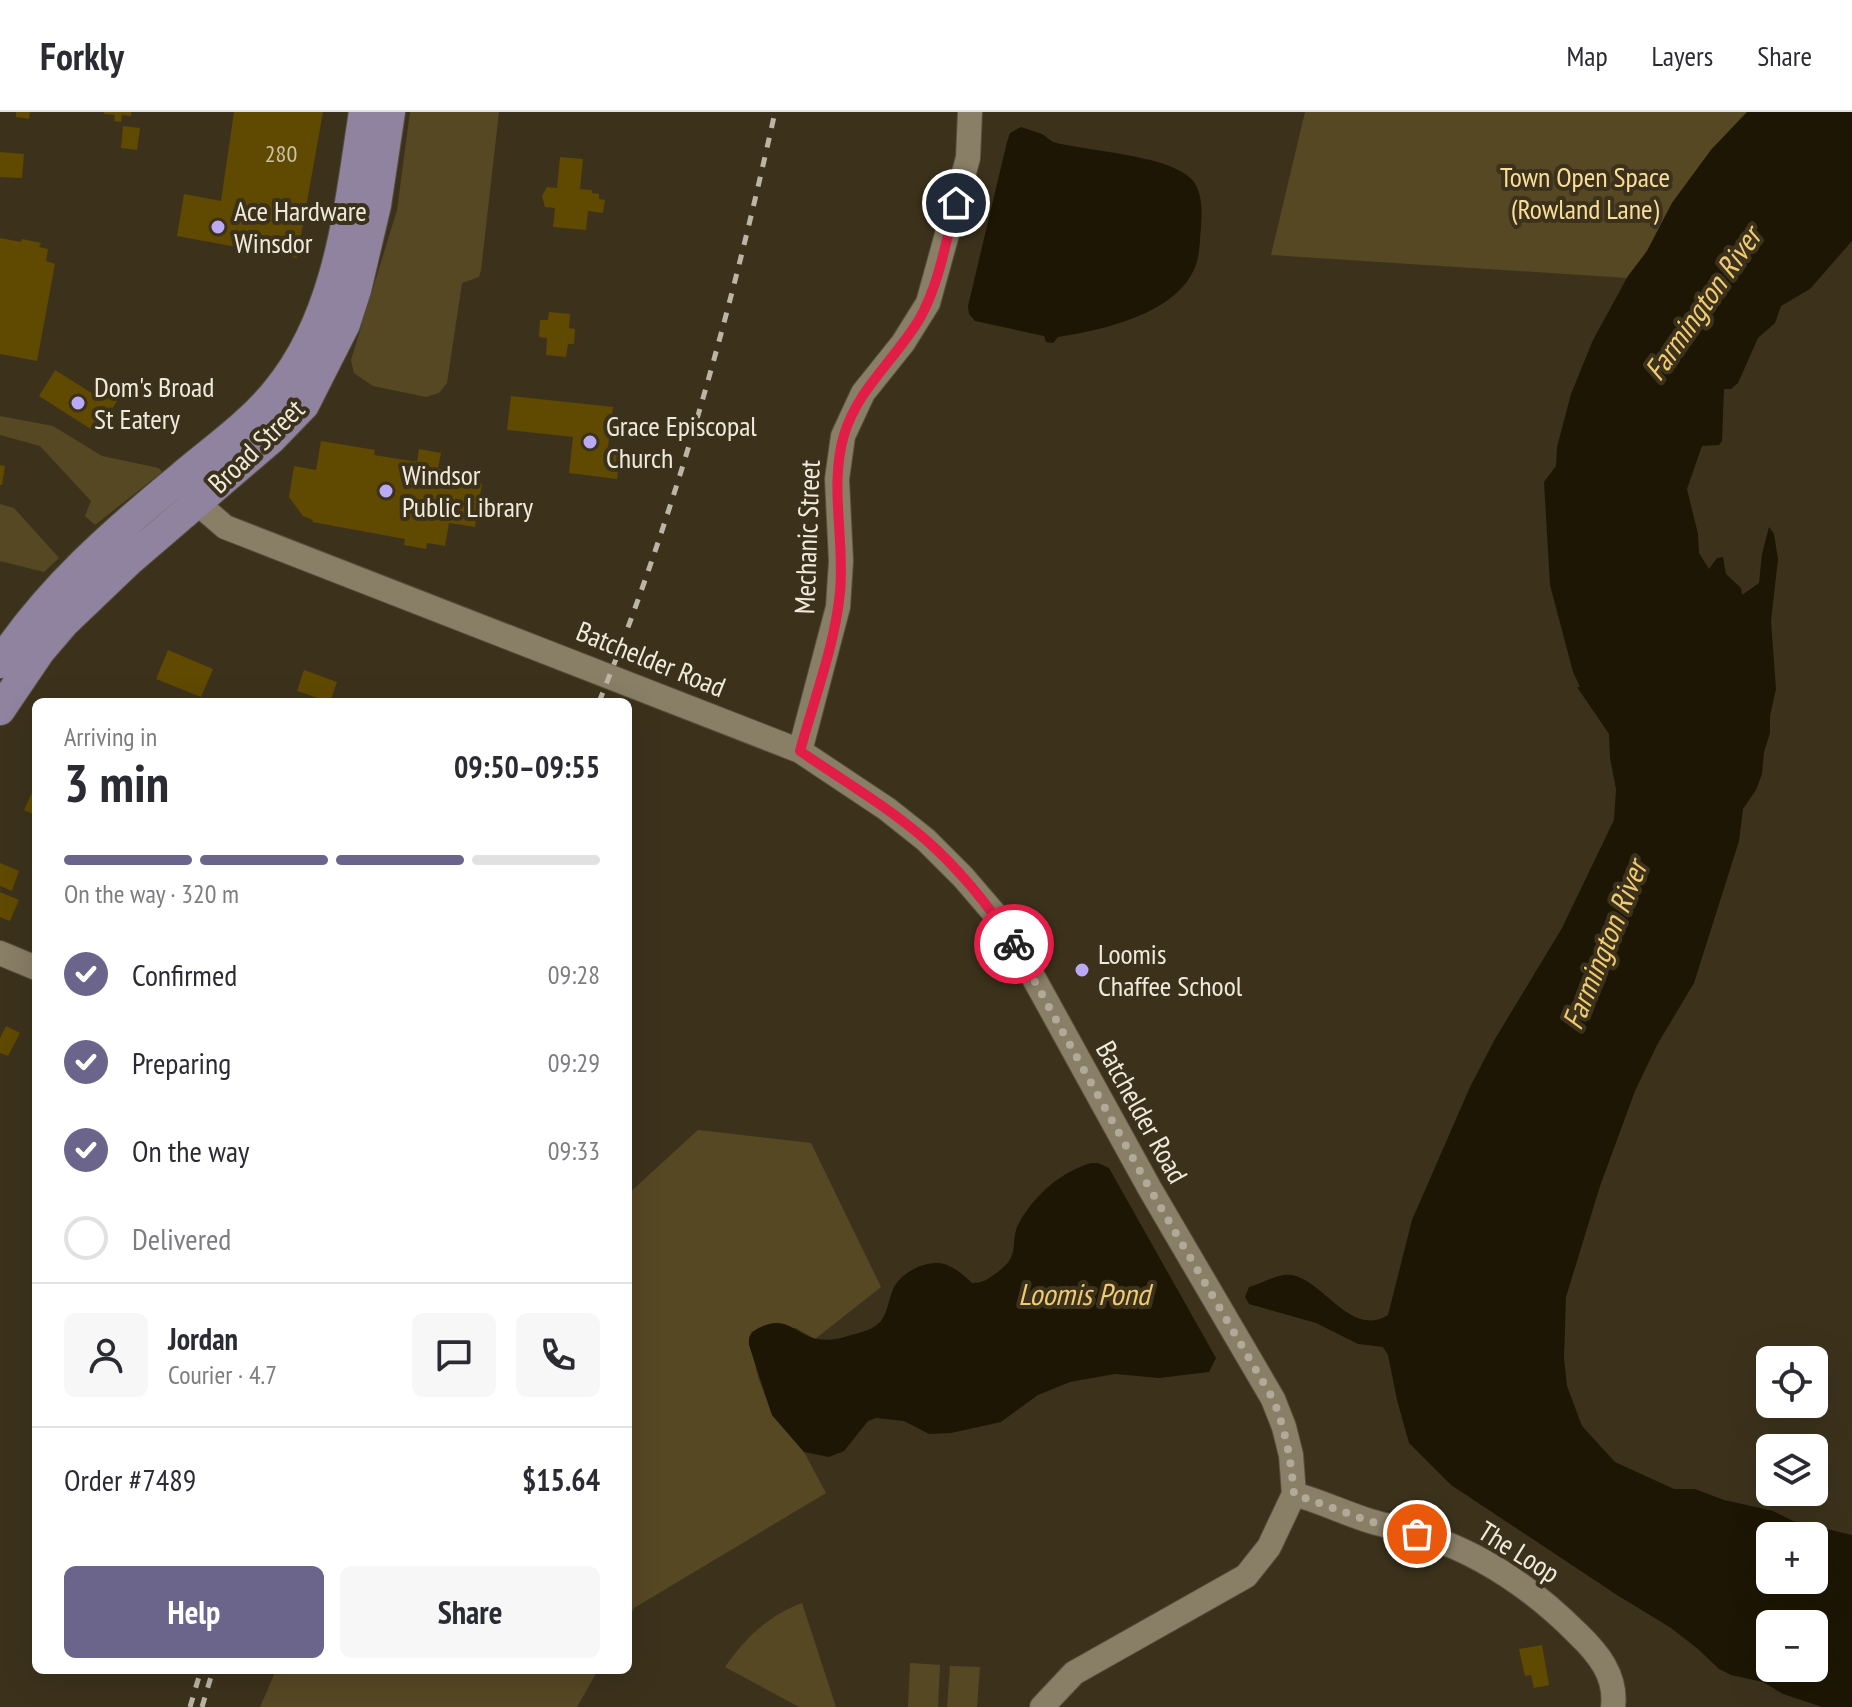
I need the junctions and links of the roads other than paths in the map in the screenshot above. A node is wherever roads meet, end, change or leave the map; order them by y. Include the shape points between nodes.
1 (364, 112) edge
2 (390, 112) edge
3 (970, 112) edge
4 (344, 288) junction
5 (188, 490) junction
6 (0, 663) edge
7 (2, 703) edge
8 (800, 751) junction
9 (0, 953) edge
10 (32, 966) edge
11 (1294, 1494) junction
12 (1042, 1707) edge
13 (1613, 1707) edge

1 - 4 main road, Broad Street via 349,206
2 - 4 main road, Broad Street via 376,205
3 - 8 street, Mechanic Street via 968,158 928,303 863,393 843,436 837,479 838,607
4 - 5 main road, Broad Street via 311,364 213,452
5 - 6 main road, Broad Street via 97,549 38,610
5 - 7 main road, Broad Street via 131,559 64,623
5 - 8 street, Batchelder Road via 225,527
8 - 11 street, Batchelder Road via 926,840 1003,927 1273,1399 1291,1455
9 - 10 street
11 - 12 street, Batchelder Road via 1269,1547 1246,1576 1074,1673
11 - 13 street, The Loop via 1428,1536 1515,1578 1549,1604 1609,1669

